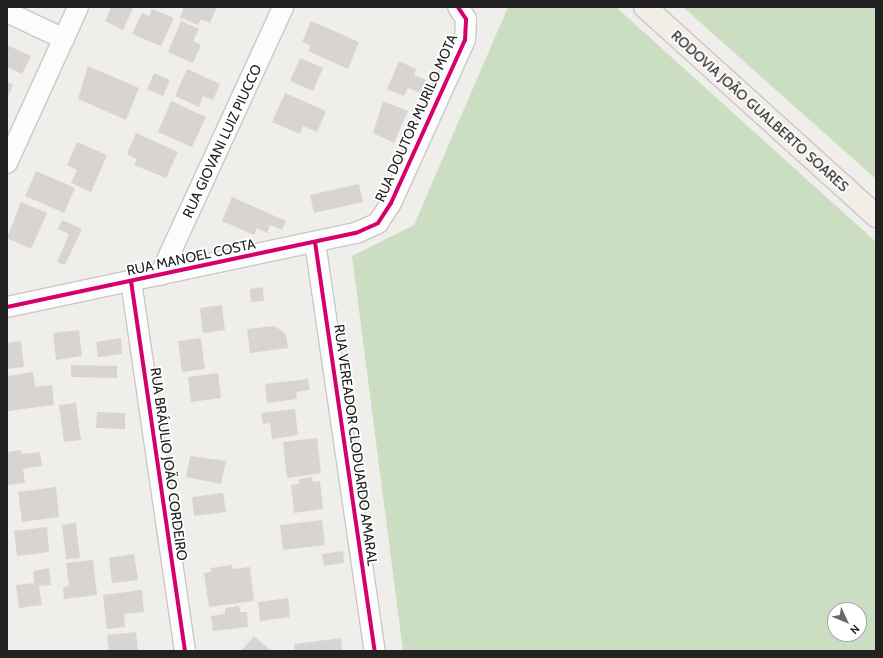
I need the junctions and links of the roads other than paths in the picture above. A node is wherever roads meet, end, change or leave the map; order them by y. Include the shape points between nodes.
1 (78, 7) edge
2 (283, 7) edge
3 (645, 7) edge
4 (7, 12) edge
5 (462, 13) edge
6 (64, 39) junction
7 (7, 163) edge
8 (876, 216) edge
9 (378, 223) joint
10 (315, 242) junction
11 (160, 275) junction
12 (131, 281) junction
13 (7, 307) edge
14 (185, 651) edge
15 (375, 651) edge

1 - 6 street
2 - 11 street, RUA GIOVANI LUIZ PIUCCO
3 - 8 main road, RODOVIA JOÃO GUALBERTO SOARES
4 - 6 street
5 - 9 street, RUA DOUTOR MURILO MOTA via 465,40 391,203
6 - 7 street
9 - 10 street, RUA MANOEL COSTA via 356,233
10 - 11 street, RUA MANOEL COSTA
10 - 15 street, RUA VEREADOR CLODUARDO AMARAL
11 - 12 street, RUA MANOEL COSTA
12 - 13 street, RUA MANOEL COSTA
12 - 14 street, RUA BRÁULIO JOÃO CORDEIRO

